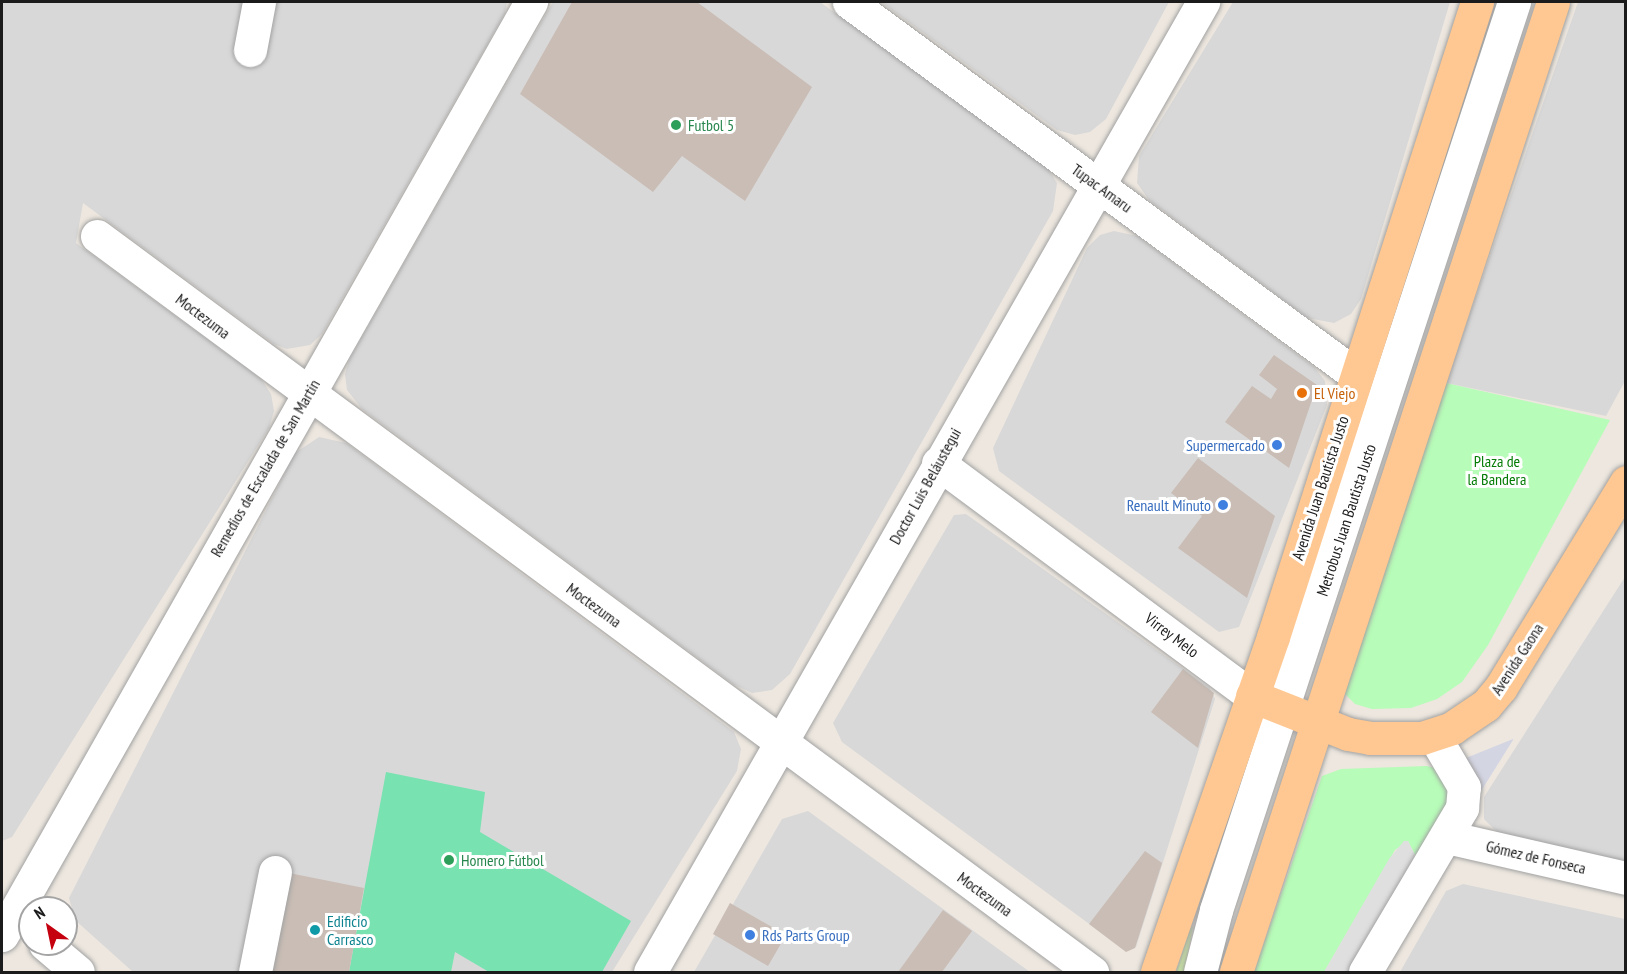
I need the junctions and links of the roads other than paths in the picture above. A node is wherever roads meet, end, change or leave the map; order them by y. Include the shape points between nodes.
1 (259, 2) edge
2 (531, 2) edge
3 (849, 2) edge
4 (1203, 2) edge
5 (1477, 2) edge
6 (1514, 2) edge
7 (1530, 2) edge
8 (1553, 2) edge
9 (250, 50) dead end
10 (1493, 66) junction
11 (1098, 185) junction
12 (97, 236) dead end
13 (1356, 375) junction
14 (307, 394) junction
15 (938, 463) junction
16 (1626, 482) edge
17 (1252, 696) junction
18 (1284, 709) junction
19 (1317, 722) junction
20 (1434, 736) junction
21 (781, 744) junction
22 (1447, 837) junction
23 (275, 872) dead end
24 (1626, 878) edge
25 (11, 922) edge
26 (59, 956) edge
27 (78, 972) edge
28 (255, 972) edge
29 (650, 972) edge
30 (1092, 972) edge
31 (1157, 972) edge
32 (1200, 972) edge
33 (1236, 972) edge
34 (1365, 972) edge

1 - 9 street
2 - 14 street, Remedios de Escalada de San Martín
3 - 11 street, Tupac Amaru
4 - 11 street, Doctor Luis Beláustegui
5 - 13 main road, Avenida Juan Bautista Justo
6 - 10 street, Metrobus Juan Bautista Justo
7 - 10 street, Metrobus Juan Bautista Justo
8 - 19 main road
10 - 18 street, Metrobus Juan Bautista Justo
11 - 13 street, Tupac Amaru
11 - 15 street, Doctor Luis Beláustegui
12 - 14 street, Moctezuma
13 - 17 main road, Avenida Juan Bautista Justo
14 - 21 street, Moctezuma
14 - 25 street, Remedios de Escalada de San Martín
15 - 17 street, Virrey Melo
15 - 21 street, Doctor Luis Beláustegui
16 - 20 main road, Avenida Gaona via 1501,687 1478,711
17 - 18 main road, Virrey Melo
17 - 31 main road, Avenida Juan Bautista Justo
18 - 19 main road, Virrey Melo
18 - 32 street, Metrobus Juan Bautista Justo via 1216,910
19 - 20 main road, Virrey Melo via 1348,734 1380,740
19 - 33 main road
20 - 22 street via 1464,787 1462,808
21 - 29 street, Doctor Luis Beláustegui
21 - 30 street, Moctezuma
22 - 24 street, Gómez de Fonseca
22 - 34 street
23 - 28 street
26 - 27 street

